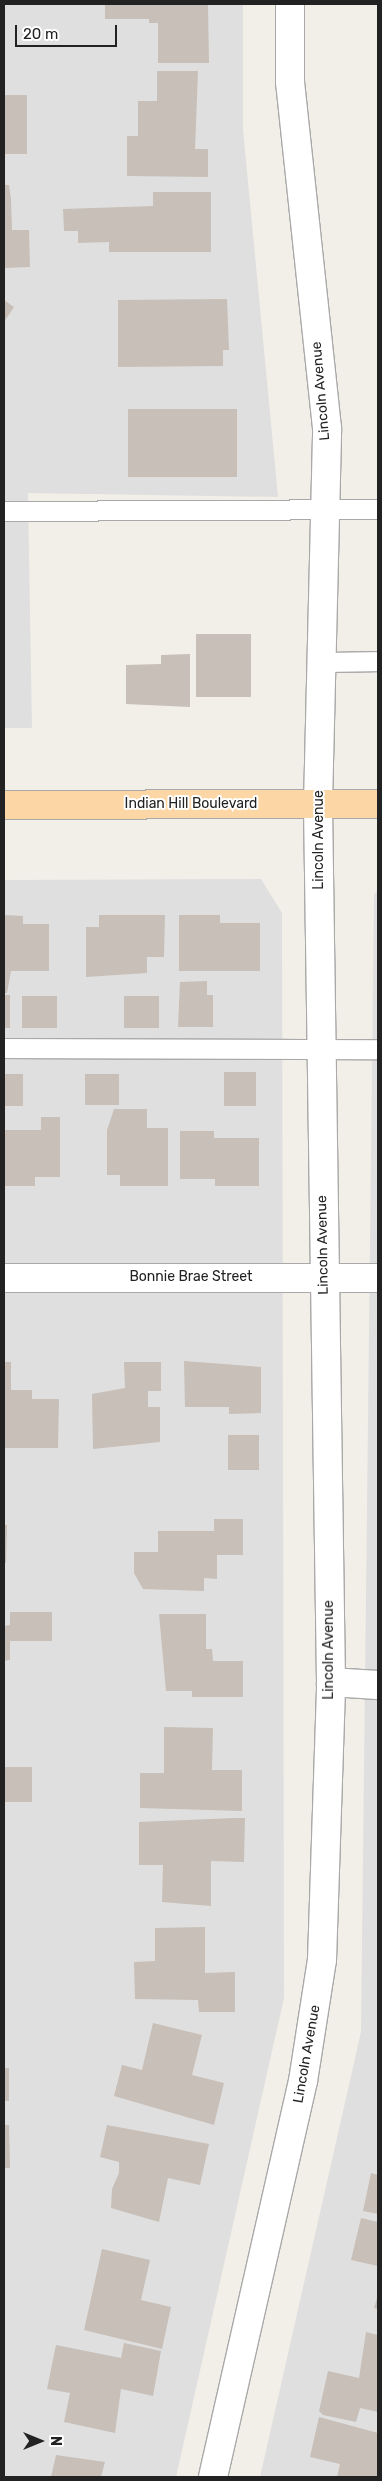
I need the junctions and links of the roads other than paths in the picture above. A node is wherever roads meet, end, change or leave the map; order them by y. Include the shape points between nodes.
1 (290, 4) edge
2 (325, 509) junction
3 (378, 509) edge
4 (4, 511) edge
5 (378, 661) edge
6 (321, 662) junction
7 (318, 804) junction
8 (378, 804) edge
9 (4, 805) edge
10 (4, 1048) edge
11 (320, 1049) junction
12 (378, 1049) edge
13 (323, 1276) junction
14 (4, 1278) edge
15 (378, 1278) edge
16 (331, 1682) junction
17 (378, 1684) edge
18 (213, 2477) edge

1 - 2 street, Lincoln Avenue via 290,82 327,428
2 - 3 lane
2 - 4 lane
2 - 6 street, Lincoln Avenue
5 - 6 lane
6 - 7 street, Lincoln Avenue
7 - 8 main road, Indian Hill Boulevard
7 - 9 main road, Indian Hill Boulevard
7 - 11 street, Lincoln Avenue
10 - 11 lane
11 - 12 lane
11 - 13 street, Lincoln Avenue
13 - 14 street, Bonnie Brae Street
13 - 15 street, Bonnie Brae Street
13 - 16 street, Lincoln Avenue
16 - 17 street
16 - 18 street, Lincoln Avenue via 322,1960 304,2081

